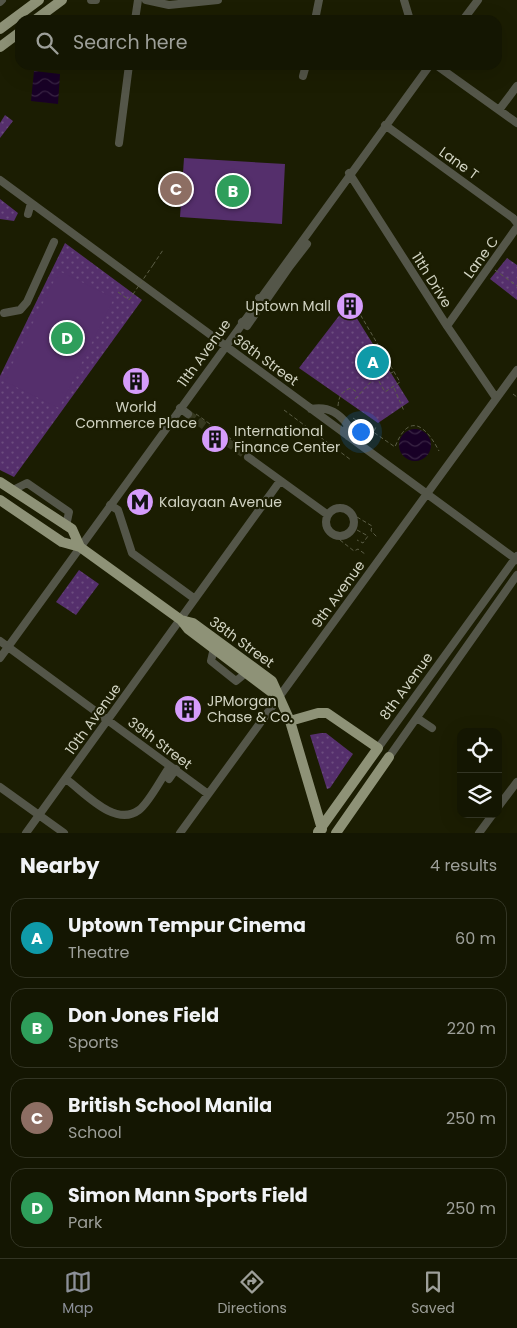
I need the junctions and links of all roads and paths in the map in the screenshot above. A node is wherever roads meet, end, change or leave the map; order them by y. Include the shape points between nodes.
1 (39, 0) edge
2 (62, 0) edge
3 (91, 0) edge
4 (96, 0) edge
5 (138, 0) edge
6 (146, 0) edge
7 (218, 0) edge
8 (319, 0) edge
9 (404, 0) edge
10 (478, 0) edge
11 (196, 2) edge
12 (19, 15) edge
13 (42, 15) edge
14 (136, 15) edge
15 (316, 15) edge
16 (408, 15) edge
17 (467, 15) edge
18 (15, 18) edge
19 (0, 29) edge
20 (15, 36) edge
21 (0, 47) edge
22 (128, 70) edge
23 (305, 70) edge
24 (426, 70) edge
25 (443, 70) edge
26 (303, 76) dead end
27 (517, 86) edge
28 (499, 110) junction
29 (517, 123) edge
30 (385, 125) junction
31 (119, 143) dead end
32 (349, 173) junction
33 (0, 180) edge
34 (31, 203) junction
35 (28, 214) dead end
36 (517, 223) edge
37 (517, 227) edge
38 (54, 242) dead end
39 (306, 244) dead end
40 (163, 250) dead end
41 (288, 264) junction
42 (495, 270) dead end
43 (517, 286) edge
44 (118, 292) dead end
45 (354, 304) dead end
46 (4, 313) dead end
47 (256, 313) dead end
48 (242, 322) junction
49 (447, 326) junction
50 (225, 345) junction
51 (389, 364) junction
52 (517, 370) edge
53 (394, 372) junction
54 (383, 373) junction
55 (376, 376) junction
56 (393, 387) junction
57 (358, 393) junction
58 (512, 394) dead end
59 (517, 397) edge
60 (496, 398) junction
61 (355, 399) dead end
62 (180, 408) junction
63 (338, 408) dead end
64 (284, 410) dead end
65 (404, 411) dead end
66 (190, 412) joint
67 (352, 417) dead end
68 (376, 427) dead end
69 (373, 432) junction
70 (439, 451) dead end
71 (247, 453) joint
72 (351, 460) dead end
73 (280, 481) junction
74 (0, 482) edge
75 (426, 493) junction
76 (0, 500) edge
77 (110, 505) junction
78 (328, 515) dead end
79 (357, 517) dead end
80 (357, 530) dead end
81 (377, 537) dead end
82 (340, 540) dead end
83 (357, 540) dead end
84 (80, 547) junction
85 (365, 554) dead end
86 (516, 558) edge
87 (517, 575) edge
88 (195, 599) junction
89 (181, 620) junction
90 (0, 641) edge
91 (8, 647) junction
92 (251, 656) dead end
93 (266, 656) dead end
94 (0, 658) edge
95 (278, 697) junction
96 (416, 718) junction
97 (108, 719) junction
98 (290, 721) junction
99 (432, 728) dead end
100 (378, 748) junction
101 (390, 756) joint
102 (173, 768) junction
103 (169, 778) dead end
104 (66, 779) junction
105 (517, 782) edge
106 (0, 787) edge
107 (208, 794) junction
108 (502, 802) edge
109 (40, 815) junction
110 (490, 818) edge
111 (320, 832) edge
112 (26, 833) edge
113 (64, 833) edge
114 (180, 833) edge
115 (336, 833) edge
116 (479, 833) edge

1 - 12 main road
2 - 13 main road
3 - 4 street
5 - 14 street
6 - 11 street via 169,5
7 - 11 street
8 - 15 street
9 - 16 street
10 - 17 street
18 - 19 main road
20 - 21 main road
22 - 31 street
23 - 26 street
24 - 30 street, 11th Avenue
25 - 28 street
27 - 28 street
28 - 29 street
30 - 32 street, 11th Avenue
30 - 36 street, Lane T
32 - 41 street, 11th Avenue
32 - 49 street, 11th Drive
33 - 34 street, 36th Street
34 - 35 street
34 - 50 street, 36th Street
37 - 49 street, Lane C via 469,302
38 - 46 street via 27,302 20,310
39 - 41 street
40 - 44 path, bridge via 129,300
41 - 48 street, 11th Avenue
42 - 43 path
45 - 51 path
47 - 48 street via 247,326
48 - 50 street, 11th Avenue
49 - 60 street, 11th Drive
50 - 62 street, 11th Avenue
50 - 75 street, 36th Street
51 - 53 path
51 - 54 path
52 - 60 street, 9th Avenue
53 - 54 path
53 - 56 path via 400,382
54 - 55 path
55 - 56 path via 385,392
55 - 57 path
56 - 65 path
57 - 61 path
57 - 63 path via 351,388 344,391 339,397
58 - 59 path
60 - 75 street, 9th Avenue
62 - 66 street
62 - 77 street, 11th Avenue
64 - 72 path
66 - 71 path
67 - 69 path
68 - 69 path
69 - 70 path via 395,446 400,433 418,426 427,430
71 - 73 street
73 - 78 street
73 - 88 street, 10th Avenue via 198,589
74 - 84 main road, 38th Street via 72,529
75 - 86 street, 36th Street
75 - 95 street, 9th Avenue
76 - 84 main road, 38th Street via 62,542
77 - 84 street, 11th Avenue
77 - 88 street via 118,510 132,553
79 - 81 path via 372,526 371,531
80 - 83 path via 368,536 363,543
82 - 85 path via 354,551 358,549
84 - 89 main road, 38th Street
84 - 91 street, 11th Avenue
86 - 100 street, 8th Avenue
87 - 96 street, 8th Avenue
88 - 89 street, 10th Avenue
89 - 95 main road, 38th Street via 188,629
89 - 95 main road, 38th Street via 193,623 272,681
89 - 97 street, 10th Avenue
90 - 91 street, 39th Street
91 - 94 street, 11th Avenue
91 - 97 street, 39th Street
92 - 93 path via 256,650
95 - 98 main road, 38th Street
95 - 107 street, 9th Avenue
96 - 99 street
96 - 101 street, 8th Avenue
97 - 102 street, 39th Street
97 - 104 street, 10th Avenue
98 - 100 main road via 327,713
98 - 111 main road, 38th Street
100 - 111 main road, 8th Avenue
101 - 115 main road, 8th Avenue
102 - 103 street
102 - 104 street via 140,810 125,815 111,813
102 - 107 street, 39th Street
104 - 109 street, 10th Avenue
105 - 108 street
106 - 109 street
107 - 114 street, 9th Avenue
109 - 112 street, 10th Avenue
109 - 113 street
110 - 116 street

